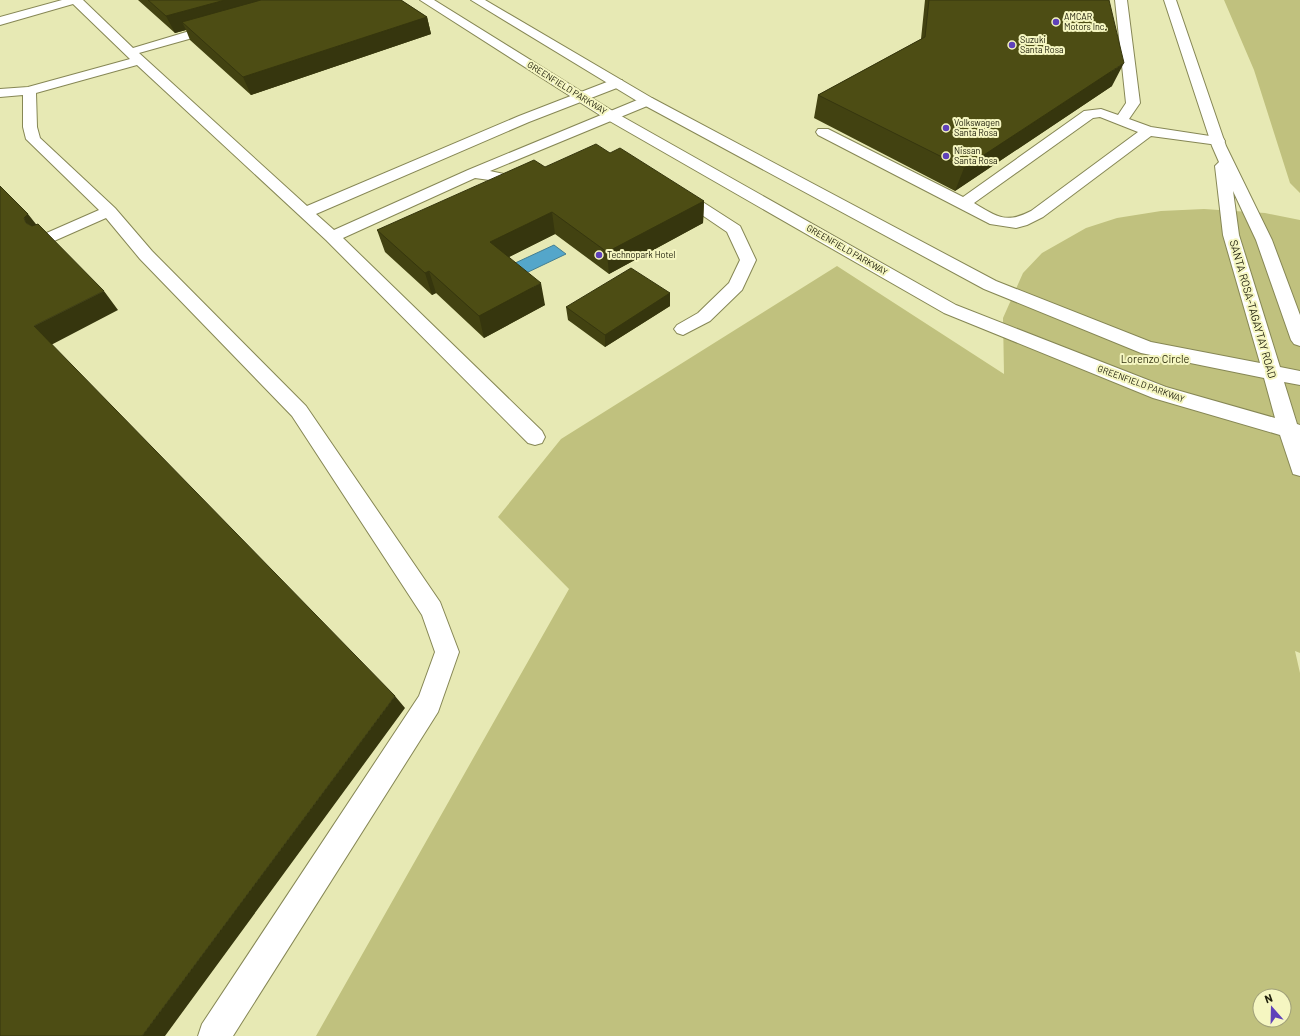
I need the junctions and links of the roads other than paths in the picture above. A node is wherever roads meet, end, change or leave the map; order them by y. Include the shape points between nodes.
1 (75, 0) edge
2 (426, 0) edge
3 (477, 0) edge
4 (1121, 0) edge
5 (1170, 0) edge
6 (0, 21) edge
7 (229, 24) edge
8 (135, 56) junction
9 (618, 83) junction
10 (29, 91) junction
11 (0, 93) edge
12 (580, 97) junction
13 (647, 100) junction
14 (611, 116) junction
15 (1122, 120) junction
16 (1148, 131) junction
17 (823, 132) dead end
18 (1219, 144) junction
19 (473, 173) junction
20 (539, 173) edge
21 (666, 184) edge
22 (964, 203) junction
23 (109, 211) junction
24 (306, 212) junction
25 (332, 237) junction
26 (48, 238) edge
27 (683, 329) dead end
28 (1300, 340) edge
29 (1272, 373) junction
30 (1300, 378) edge
31 (1294, 431) edge
32 (535, 437) dead end
33 (1300, 468) edge
34 (214, 1036) edge

1 - 6 main road
1 - 8 main road
2 - 12 main road, GREENFIELD PARKWAY
3 - 9 main road
4 - 15 main road via 1133,103
5 - 18 main road, SANTA ROSA-TAGAYTAY ROAD
7 - 8 main road
8 - 10 main road
8 - 24 main road
9 - 12 main road
9 - 13 main road
10 - 11 main road
10 - 23 main road via 33,139
12 - 14 main road, GREENFIELD PARKWAY
12 - 24 main road
13 - 14 main road
13 - 29 main road via 990,285 1148,348
14 - 19 main road
14 - 31 main road, GREENFIELD PARKWAY via 950,309 1160,393
15 - 16 main road
15 - 22 main road via 1101,113 1089,114
16 - 18 main road
16 - 22 main road via 1037,214 1017,223 1000,222 986,217
17 - 22 main road
18 - 28 main road, SANTA ROSA-TAGAYTAY ROAD via 1264,240
18 - 29 main road, SANTA ROSA-TAGAYTAY ROAD via 1231,235
19 - 20 main road via 504,178
19 - 25 main road
21 - 27 main road via 734,229 748,260 736,286 704,317
23 - 26 main road
23 - 34 main road via 146,255 299,411 432,610 447,652 429,703
24 - 25 main road
25 - 32 main road
29 - 30 main road
29 - 31 main road, SANTA ROSA-TAGAYTAY ROAD
31 - 33 main road, SANTA ROSA-TAGAYTAY ROAD

